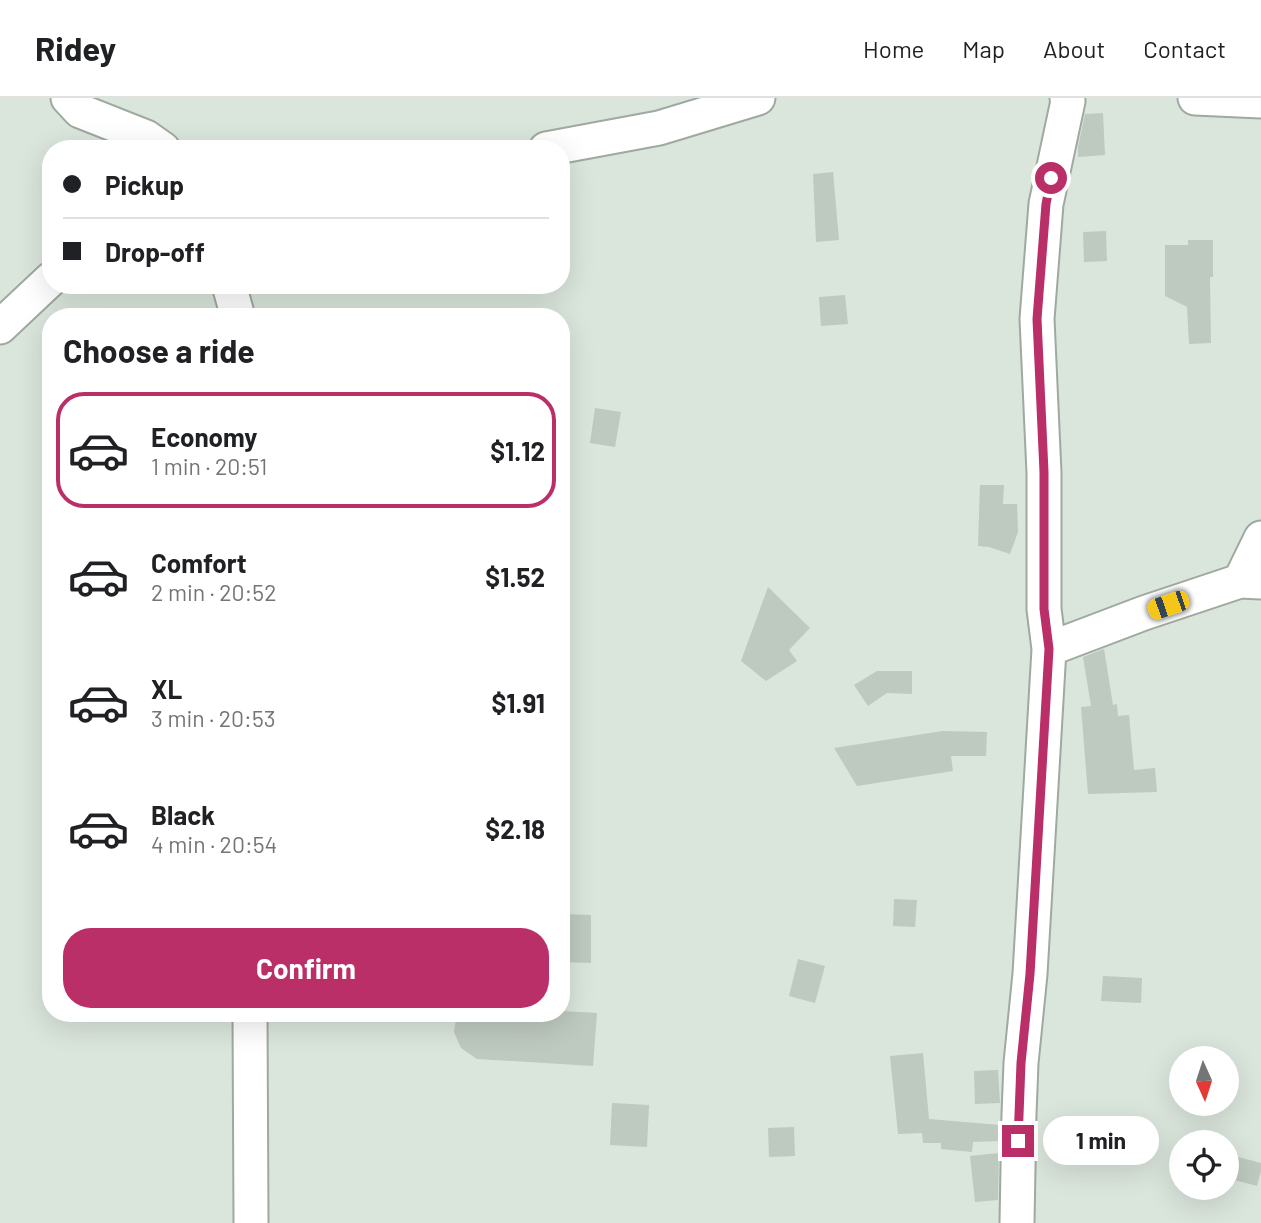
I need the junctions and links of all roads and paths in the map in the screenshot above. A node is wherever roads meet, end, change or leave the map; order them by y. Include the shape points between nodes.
1 (68, 98) edge
2 (758, 98) edge
3 (1195, 98) edge
4 (1073, 99) edge
5 (1261, 101) edge
6 (150, 140) edge
7 (570, 145) edge
8 (42, 287) edge
9 (0, 327) edge
10 (1261, 538) edge
11 (1250, 581) edge
12 (1049, 649) junction
13 (250, 1022) edge
14 (251, 1223) edge
15 (1017, 1223) edge

1 - 6 street via 80,111
2 - 7 street via 659,128
3 - 5 street
4 - 12 street via 1046,204 1037,319 1044,609
8 - 9 street
10 - 11 street
11 - 12 street via 1144,613
12 - 15 street via 1021,1063
13 - 14 street

